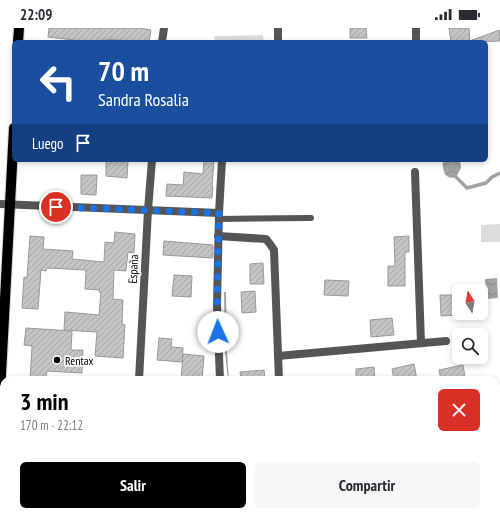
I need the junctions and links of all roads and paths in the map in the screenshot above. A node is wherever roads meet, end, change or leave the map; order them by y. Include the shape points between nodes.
1 (19, 28) edge
2 (164, 28) edge
3 (278, 28) edge
4 (416, 28) edge
5 (18, 40) edge
6 (162, 40) edge
7 (278, 40) edge
8 (416, 40) edge
9 (12, 145) edge
10 (152, 162) edge
11 (222, 162) edge
12 (415, 172) dead end
13 (5, 205) edge
14 (148, 210) junction
15 (218, 216) junction
16 (311, 218) dead end
17 (218, 236) junction
18 (2, 337) edge
19 (446, 341) dead end
20 (421, 343) junction
21 (278, 356) junction
22 (1, 376) edge
23 (139, 376) edge
24 (220, 376) edge
25 (279, 376) edge

1 - 5 main road
2 - 6 street
3 - 7 street
4 - 8 street
9 - 13 main road
10 - 14 street, España
11 - 15 street
12 - 20 street
13 - 14 street
13 - 18 main road
14 - 15 street
14 - 23 street, España
15 - 16 lane
15 - 17 street
17 - 21 street via 266,239 274,250
17 - 24 street
18 - 22 main road
19 - 20 street
20 - 21 street
21 - 25 street

